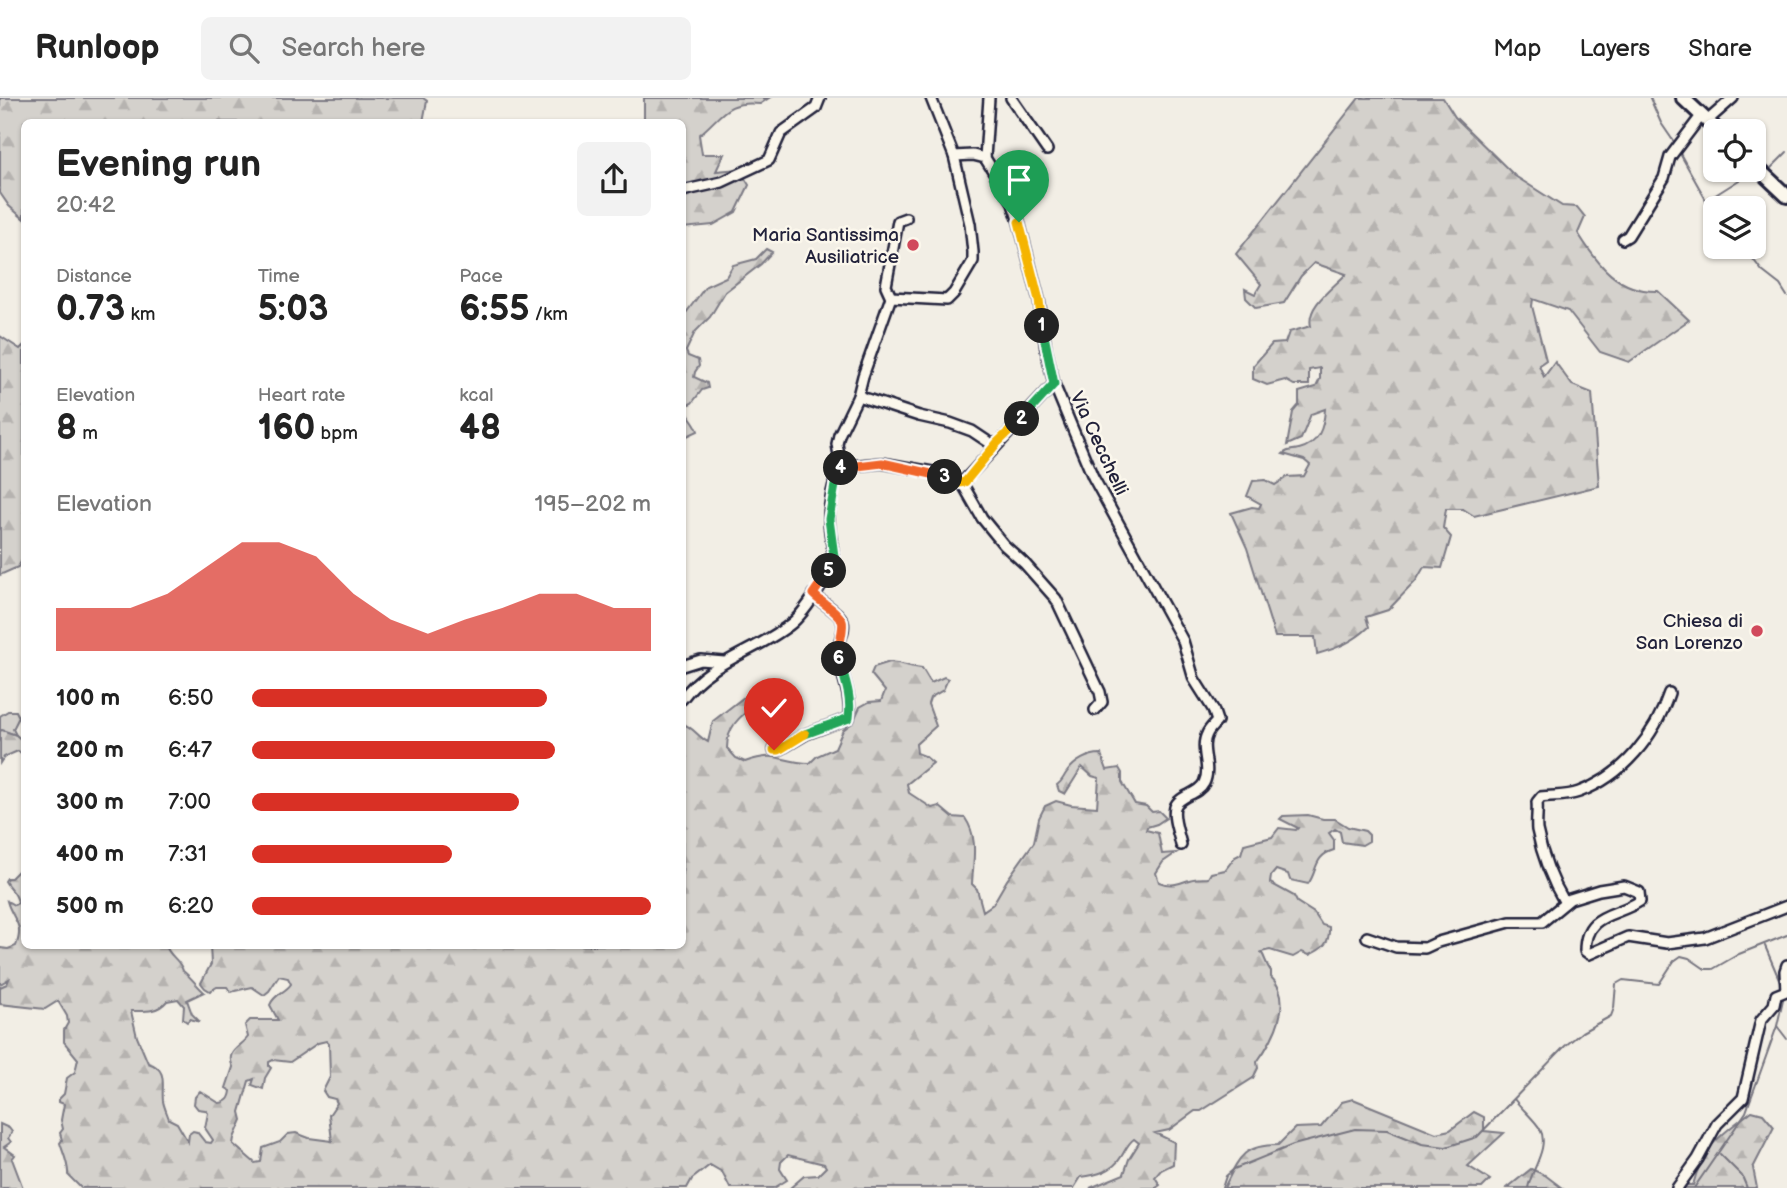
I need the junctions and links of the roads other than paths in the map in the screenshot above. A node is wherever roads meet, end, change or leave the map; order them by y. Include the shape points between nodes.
1 (820, 98) edge
2 (931, 98) edge
3 (989, 98) edge
4 (1011, 98) edge
5 (1683, 98) edge
6 (1733, 98) edge
7 (1704, 118) junction
8 (1047, 150) dead end
9 (954, 156) junction
10 (985, 158) junction
11 (1766, 176) edge
12 (686, 190) edge
13 (1787, 197) edge
14 (906, 218) dead end
15 (1623, 239) dead end
16 (891, 297) junction
17 (1054, 384) junction
18 (859, 396) junction
19 (997, 443) junction
20 (841, 467) junction
21 (962, 483) junction
22 (813, 594) junction
23 (724, 662) junction
24 (686, 665) edge
25 (1669, 693) dead end
26 (686, 695) edge
27 (1095, 710) dead end
28 (774, 750) dead end
29 (1181, 845) dead end
30 (1565, 903) junction
31 (1787, 906) edge
32 (1367, 937) dead end
33 (1787, 965) edge
34 (1677, 1188) edge

1 - 12 street via 816,108 781,133 769,160 722,182
2 - 9 street
3 - 10 street
4 - 8 street
5 - 7 main road
6 - 7 street
7 - 15 street via 1670,157 1664,178
9 - 10 street
9 - 16 street via 970,224 973,261 947,300
10 - 17 street, Via Cecchelli via 1012,201 1019,222
11 - 13 main road
14 - 16 street via 898,221 892,243 886,286
16 - 18 street
17 - 19 street
17 - 29 street, Via Cecchelli via 1093,477 1183,641 1194,678 1217,721 1204,743 1205,782 1175,806
18 - 19 street via 950,423
18 - 20 street via 839,435
19 - 21 street
20 - 21 street via 882,463
20 - 22 street via 829,519 833,566
21 - 27 street via 982,518 1056,599 1102,698
22 - 23 street via 792,623
22 - 28 street via 842,620 837,649 849,691 849,718
23 - 24 street via 701,660
23 - 26 street
25 - 30 street via 1662,715 1630,759 1602,782 1577,793 1541,797 1537,802 1536,826 1549,872
30 - 31 street via 1614,886 1632,888 1641,895 1640,901 1605,914 1592,926 1584,946 1589,954 1629,937 1667,943 1705,938
30 - 32 street via 1542,922 1510,922 1425,948 1396,947
33 - 34 street via 1783,992 1776,995 1761,1020 1743,1098 1717,1124

